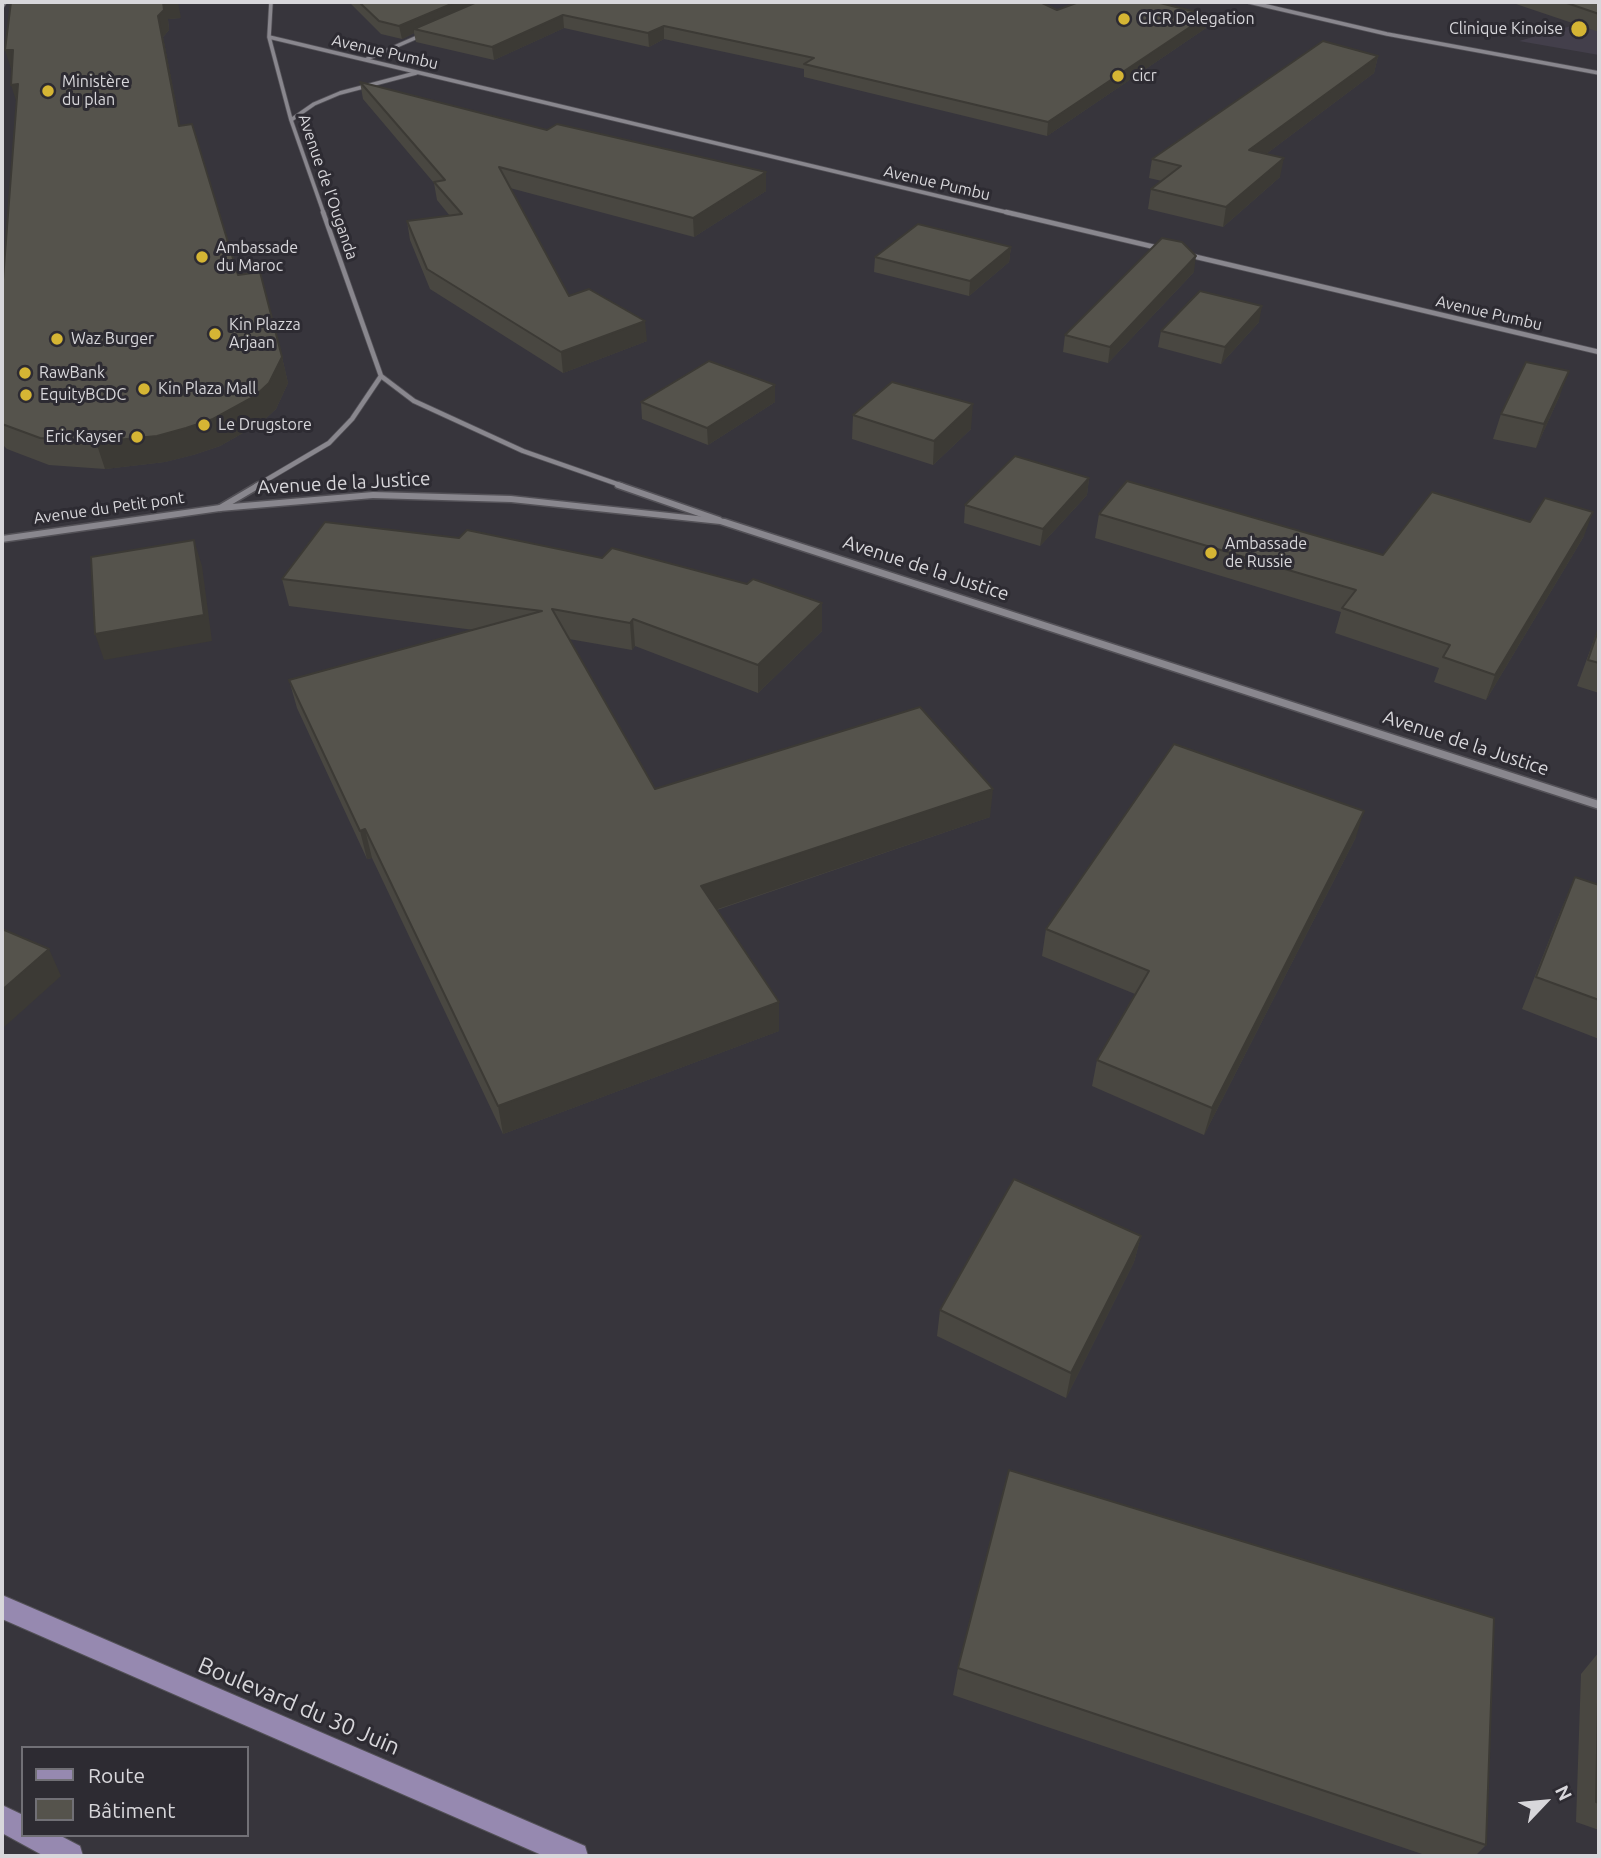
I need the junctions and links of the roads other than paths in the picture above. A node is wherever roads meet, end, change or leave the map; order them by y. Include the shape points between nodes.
1 (5, 2) edge
2 (271, 2) edge
3 (1249, 2) edge
4 (2, 7) edge
5 (426, 33) edge
6 (269, 37) junction
7 (367, 60) junction
8 (417, 73) junction
9 (1599, 73) edge
10 (292, 120) junction
11 (1164, 249) edge
12 (1178, 252) edge
13 (1599, 352) edge
14 (381, 376) junction
15 (220, 508) junction
16 (721, 521) junction
17 (2, 540) edge
18 (1599, 805) edge
19 (2, 1607) edge
20 (2, 1818) edge
21 (21, 1829) edge
22 (36, 1837) edge
23 (70, 1856) edge
24 (575, 1856) edge

1 - 4 street
2 - 6 street, Avenue de l’Ouganda
3 - 9 street via 1387,34
5 - 7 street
6 - 7 street, Avenue Pumbu
6 - 10 street, Avenue de l’Ouganda
7 - 8 street, Avenue Pumbu
8 - 10 street via 340,93
8 - 11 street, Avenue Pumbu
10 - 14 street, Avenue de l’Ouganda
12 - 13 street, Avenue Pumbu
14 - 15 street via 329,443
14 - 16 street via 414,401 523,451
15 - 16 main road, Avenue de la Justice via 373,495 439,495
15 - 17 main road, Avenue du Petit pont
16 - 18 main road, Avenue de la Justice
19 - 24 main road, Boulevard du 30 Juin
20 - 21 main road
22 - 23 main road

